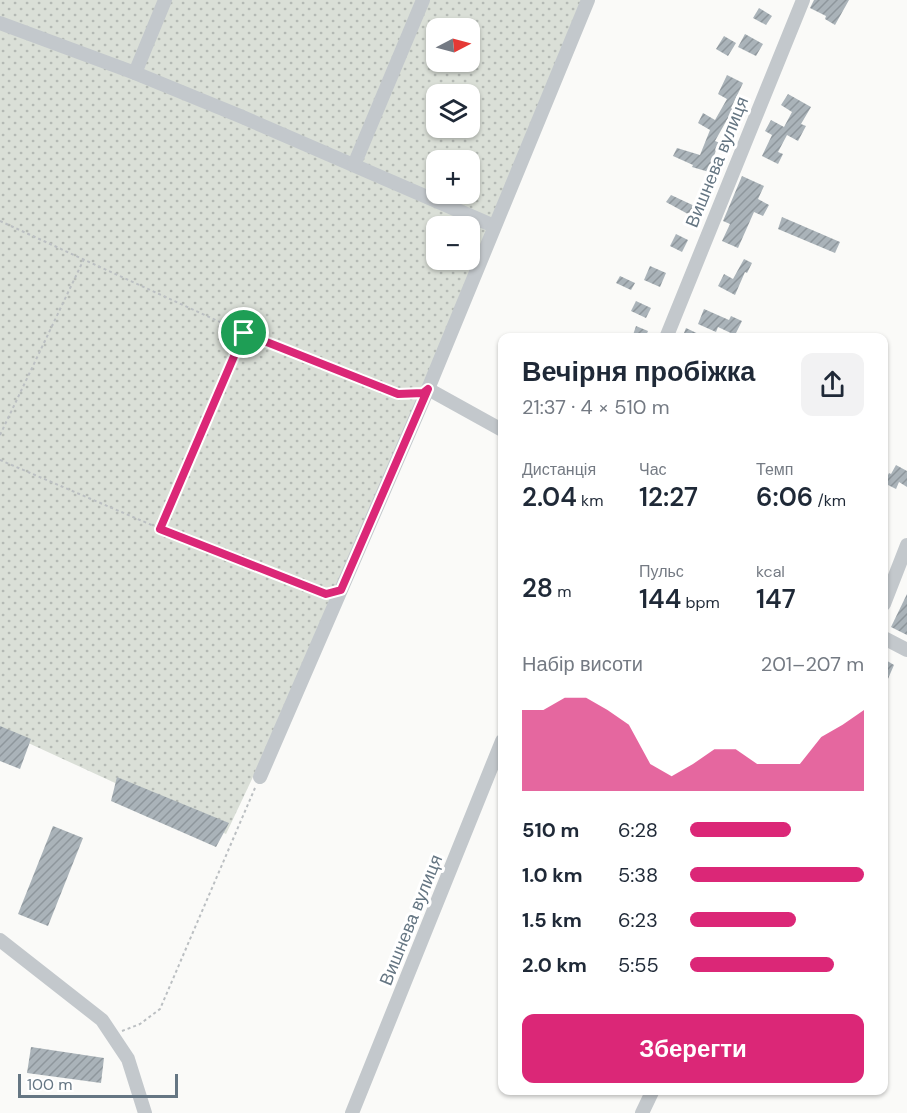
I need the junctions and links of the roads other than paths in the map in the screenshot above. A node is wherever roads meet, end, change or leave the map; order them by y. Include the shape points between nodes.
1 (165, 0) edge
2 (423, 0) edge
3 (588, 0) edge
4 (803, 0) edge
5 (0, 23) edge
6 (135, 73) junction
7 (354, 165) junction
8 (494, 226) junction
9 (668, 333) edge
10 (428, 389) junction
11 (498, 428) edge
12 (907, 545) edge
13 (888, 594) edge
14 (888, 640) edge
15 (907, 651) edge
16 (498, 751) edge
17 (260, 777) road end
18 (0, 940) edge
19 (651, 1095) edge
20 (145, 1113) edge
21 (352, 1113) edge
22 (642, 1113) edge

1 - 6 street
2 - 7 street
3 - 8 street
4 - 9 street, Вишнева вулиця
5 - 6 street
6 - 7 street
7 - 8 street
8 - 10 street
10 - 11 street
10 - 17 street
12 - 13 street
14 - 15 street
16 - 21 street, Вишнева вулиця
18 - 20 street via 102,1020 128,1059
19 - 22 street

